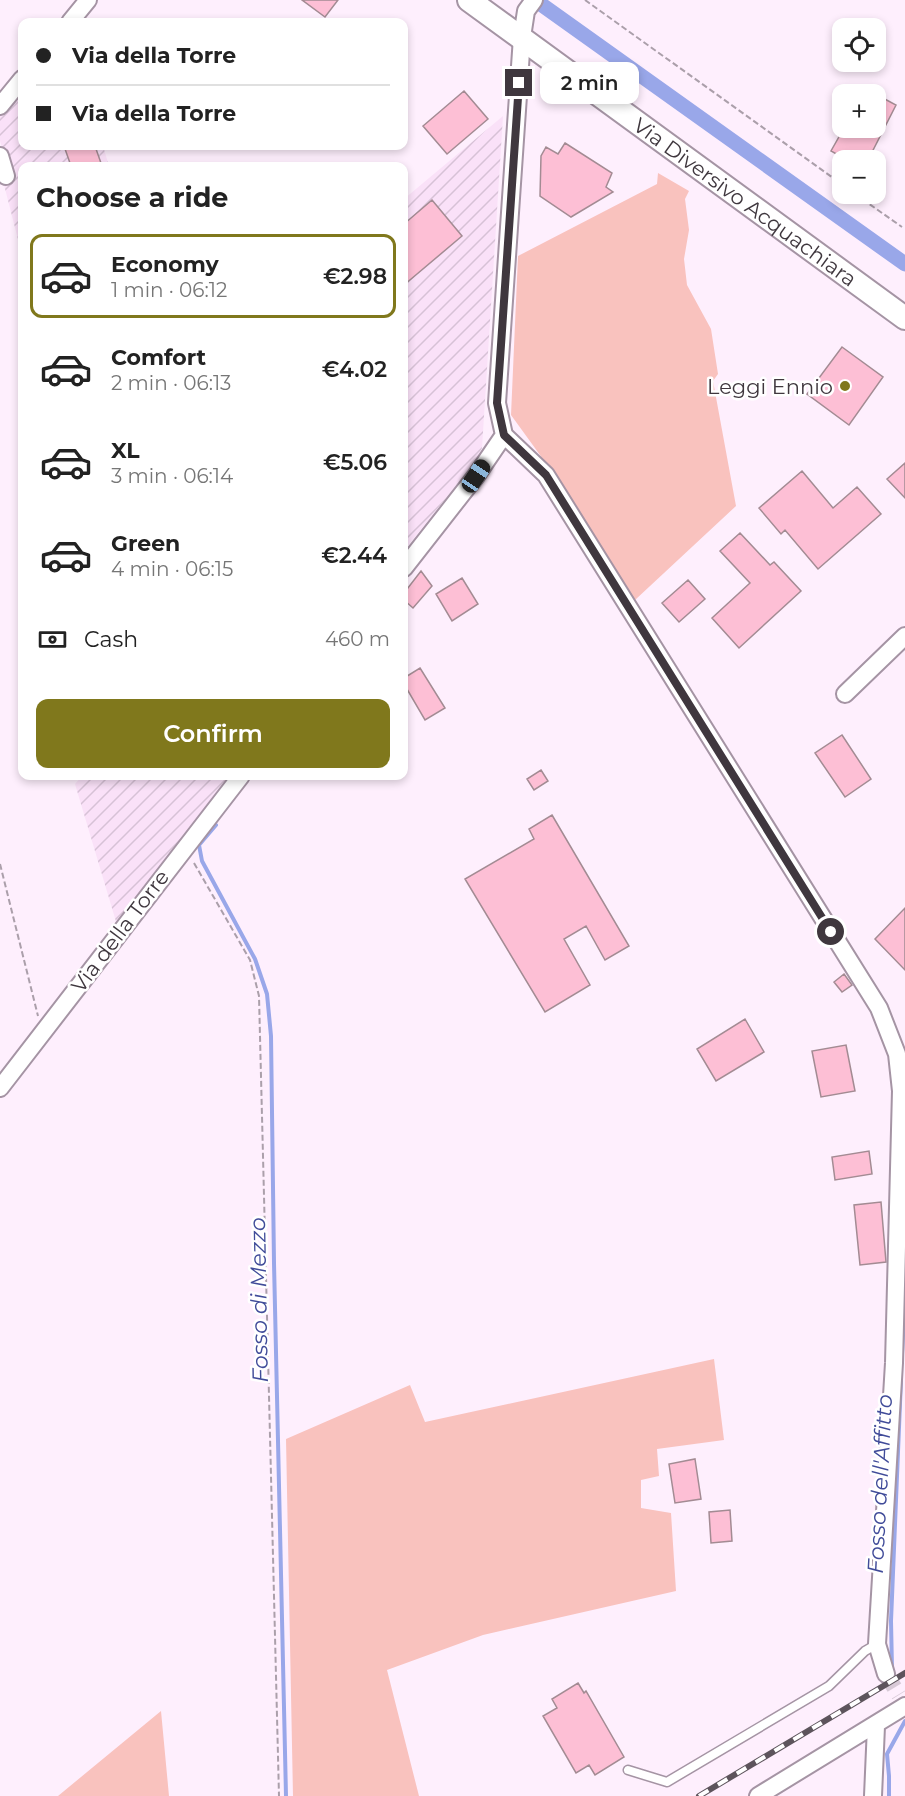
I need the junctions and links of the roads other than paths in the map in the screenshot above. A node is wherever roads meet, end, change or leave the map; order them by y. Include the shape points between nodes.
1 (88, 0) edge
2 (469, 0) edge
3 (530, 6) edge
4 (73, 18) edge
5 (522, 37) junction
6 (18, 84) edge
7 (0, 106) edge
8 (0, 156) edge
9 (6, 176) dead end
10 (905, 318) edge
11 (504, 435) junction
12 (408, 563) edge
13 (905, 636) edge
14 (845, 694) dead end
15 (238, 780) edge
16 (0, 1088) edge
17 (877, 1644) junction
18 (886, 1674) tunnel mouth
19 (903, 1703) edge
20 (876, 1726) junction
21 (628, 1770) dead end
22 (758, 1796) edge
23 (873, 1796) edge

1 - 4 street
2 - 5 main road, Via Diversivo Acquachiara
3 - 5 street
5 - 10 main road, Via Diversivo Acquachiara
5 - 11 street via 497,403
6 - 7 street
8 - 9 street
11 - 12 street
11 - 17 street via 552,484 879,1008 897,1054 901,1092 894,1362
13 - 14 street
15 - 16 street, Via della Torre
17 - 18 street
17 - 21 lane via 829,1686 668,1782
19 - 20 street
20 - 22 street
20 - 23 street

